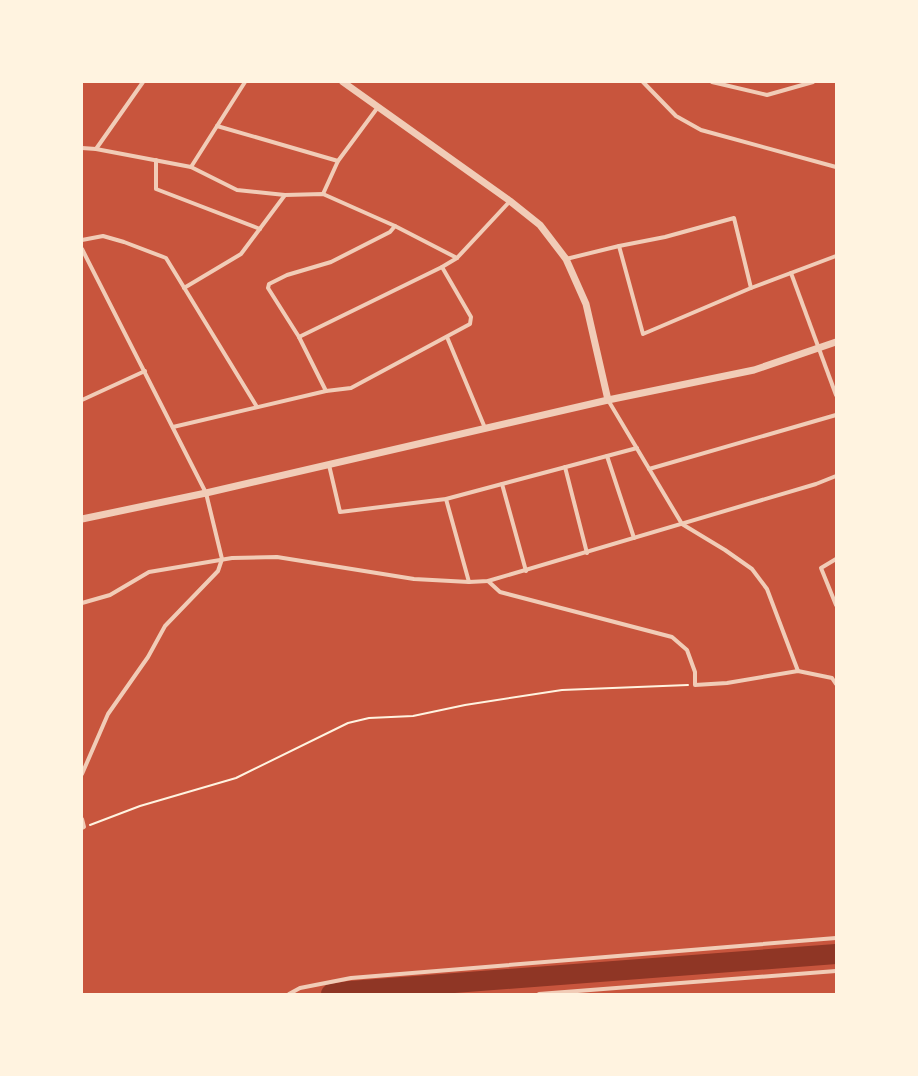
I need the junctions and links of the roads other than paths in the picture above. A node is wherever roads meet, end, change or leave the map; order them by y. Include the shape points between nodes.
1 (143, 82) edge
2 (343, 82) edge
3 (643, 82) edge
4 (712, 82) edge
5 (814, 82) edge
6 (243, 83) edge
7 (378, 107) junction
8 (217, 126) junction
9 (82, 148) edge
10 (96, 150) junction
11 (156, 160) junction
12 (338, 161) junction
13 (191, 167) junction
14 (836, 167) edge
15 (323, 194) junction
16 (285, 195) junction
17 (510, 201) junction
18 (395, 226) junction
19 (260, 229) junction
20 (82, 240) edge
21 (619, 246) junction
22 (82, 249) edge
23 (836, 256) edge
24 (457, 258) junction
25 (566, 259) junction
26 (442, 267) junction
27 (791, 273) junction
28 (184, 288) junction
29 (751, 288) junction
30 (299, 337) junction
31 (447, 337) junction
32 (836, 342) edge
33 (819, 348) junction
34 (144, 371) junction
35 (326, 391) junction
36 (836, 395) edge
37 (82, 400) edge
38 (608, 400) junction
39 (257, 407) junction
40 (836, 415) edge
41 (173, 427) junction
42 (485, 428) junction
43 (637, 448) junction
44 (607, 456) junction
45 (329, 465) junction
46 (565, 467) junction
47 (649, 469) junction
48 (836, 476) edge
49 (502, 484) junction
50 (206, 493) junction
51 (446, 499) junction
52 (82, 519) edge
53 (682, 524) junction
54 (634, 538) junction
55 (587, 553) junction
56 (222, 559) junction
57 (836, 559) edge
58 (526, 571) junction
59 (488, 581) junction
60 (469, 582) junction
61 (82, 603) edge
62 (836, 605) edge
63 (798, 671) junction
64 (834, 676) edge
65 (836, 684) edge
66 (82, 774) edge
67 (82, 819) edge
68 (83, 828) edge
69 (836, 938) edge
70 (836, 971) edge
71 (288, 994) edge
72 (539, 994) edge

1 - 10 street
2 - 7 street
3 - 14 street via 676,116 701,130
4 - 5 street via 767,95
6 - 8 street
7 - 12 street
7 - 17 street
8 - 12 street
8 - 13 street
9 - 10 street
10 - 11 street
11 - 13 street
11 - 19 street via 156,189
12 - 15 street
13 - 16 street via 237,190
15 - 16 street
15 - 18 street
16 - 19 street
17 - 24 street
17 - 25 street via 540,225
18 - 24 street
18 - 30 street via 390,232 331,262 287,275 270,284 268,288
19 - 28 street via 241,254
20 - 28 street via 103,236 166,258
21 - 25 street
21 - 29 street via 665,237 734,218
21 - 29 street via 643,334
22 - 34 street
23 - 27 street
24 - 26 street
25 - 38 street via 586,304
26 - 30 street
26 - 31 street via 471,317 470,324
27 - 29 street
27 - 33 street
28 - 39 street
30 - 35 street
31 - 35 street via 351,388
31 - 42 street
32 - 33 street
33 - 36 street
33 - 38 street via 754,370
34 - 37 street
34 - 41 street
35 - 39 street
38 - 42 street
38 - 43 street
39 - 41 street
40 - 47 street
41 - 50 street
42 - 45 street
43 - 44 street
43 - 47 street
44 - 46 street
44 - 54 street
45 - 50 street
45 - 51 street via 340,512
46 - 49 street
46 - 55 street
47 - 53 street
48 - 53 street
49 - 51 street
49 - 58 street
50 - 52 street
50 - 56 street
51 - 60 street
53 - 54 street
53 - 63 street via 725,550 756,574 767,589
54 - 55 street
55 - 58 street
56 - 60 street via 277,557 414,579
56 - 61 street via 149,572 110,595
56 - 66 street via 218,571 165,626 148,657 108,714
57 - 62 street via 821,568
58 - 59 street
59 - 60 street
59 - 63 street via 500,592 672,637 688,650 695,672 695,685 727,683
63 - 64 street
64 - 65 street
67 - 68 street
69 - 71 street via 351,978 300,988
70 - 72 street

